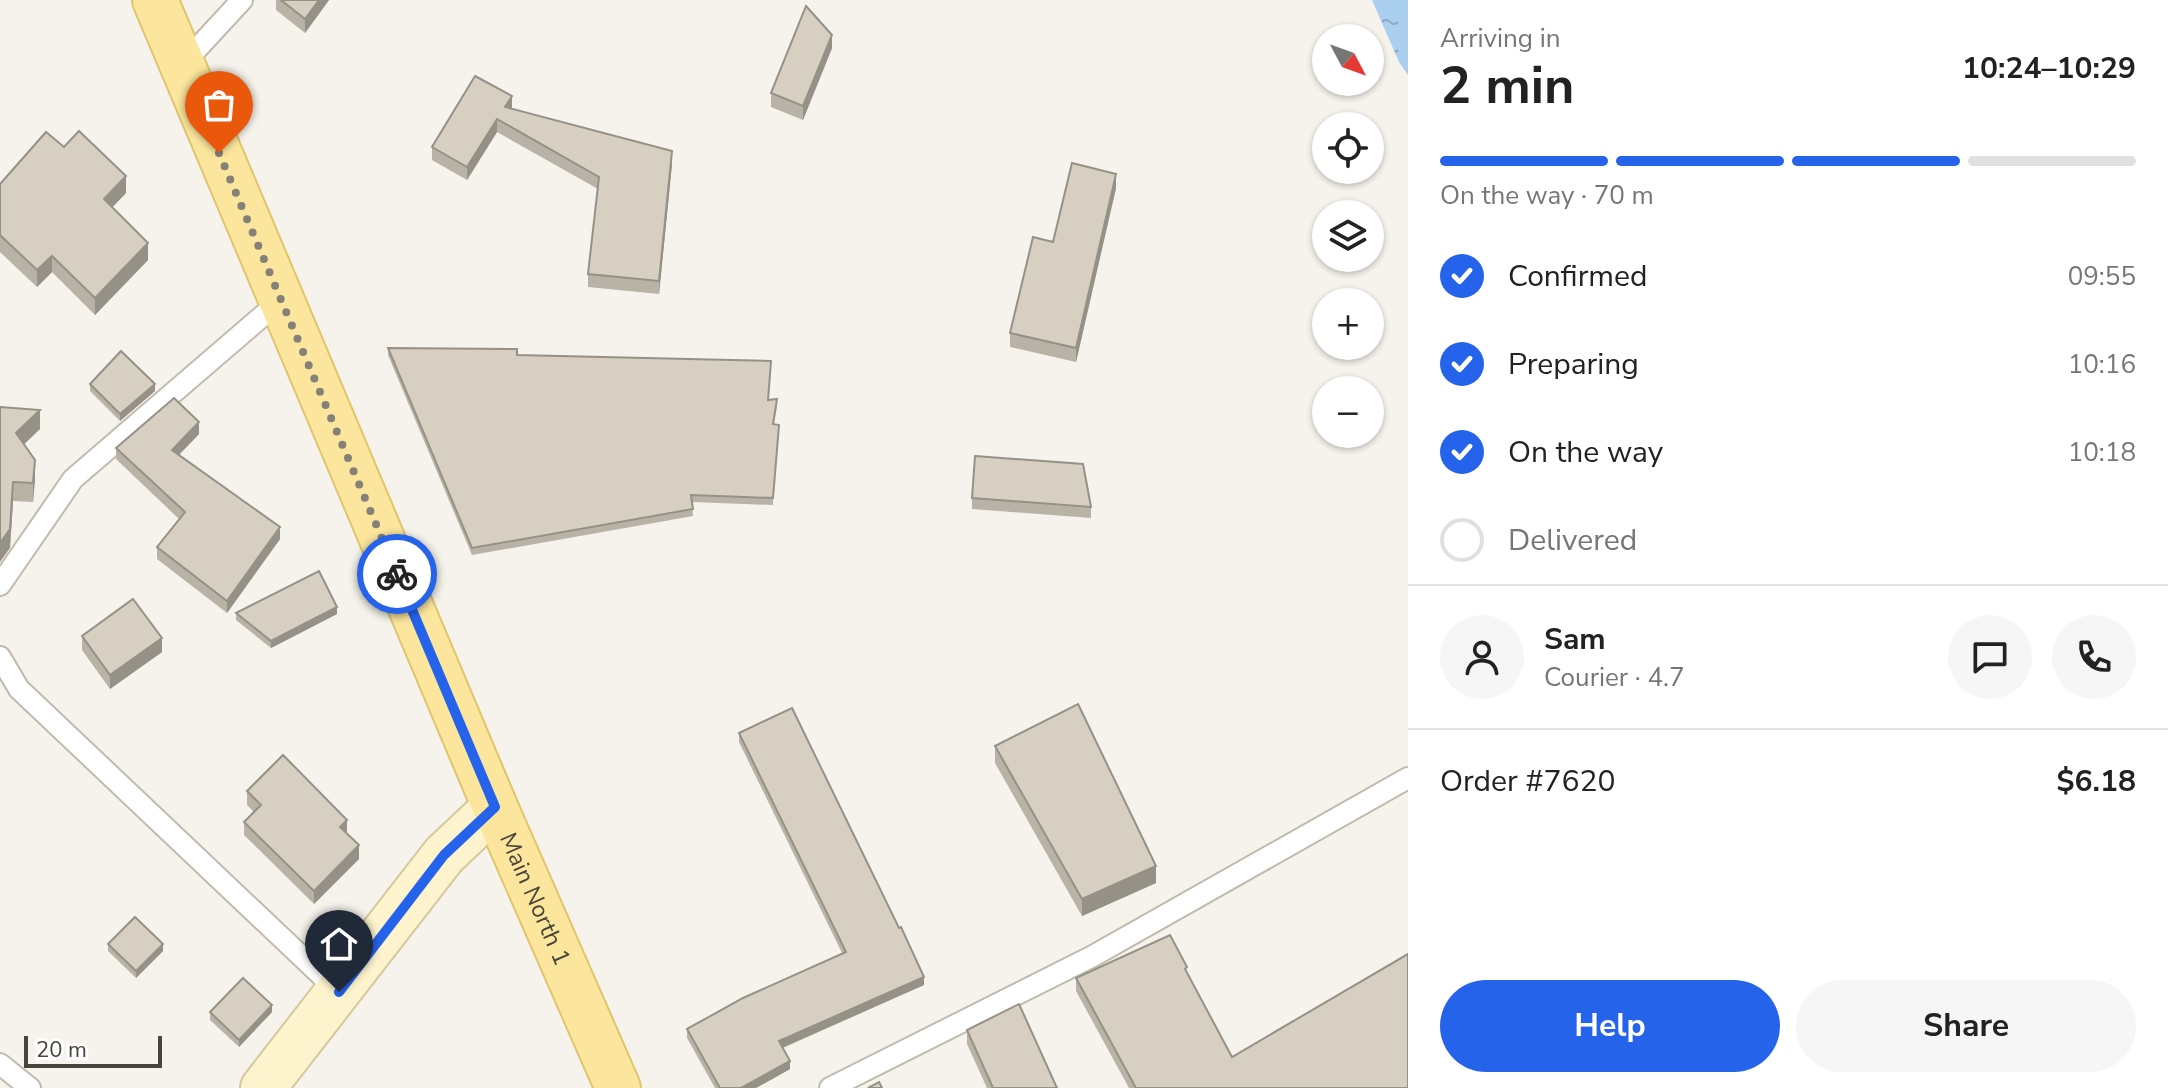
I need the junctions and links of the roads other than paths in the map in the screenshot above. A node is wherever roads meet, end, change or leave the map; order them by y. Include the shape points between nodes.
1 (155, 0) edge
2 (242, 0) edge
3 (182, 65) junction
4 (281, 300) junction
5 (0, 585) edge
6 (0, 657) edge
7 (1408, 778) edge
8 (495, 807) junction
9 (339, 992) junction
10 (0, 1064) edge
11 (30, 1088) edge
12 (263, 1088) edge
13 (618, 1088) edge
14 (830, 1088) edge

1 - 3 main road, Main North 1
2 - 3 lane
3 - 4 main road, Main North 1
4 - 5 lane via 73,479
4 - 8 main road, Main North 1
6 - 9 lane via 19,689
7 - 14 lane via 1093,956
8 - 9 street via 444,855
8 - 13 main road, Main North 1
9 - 12 street
10 - 11 lane

